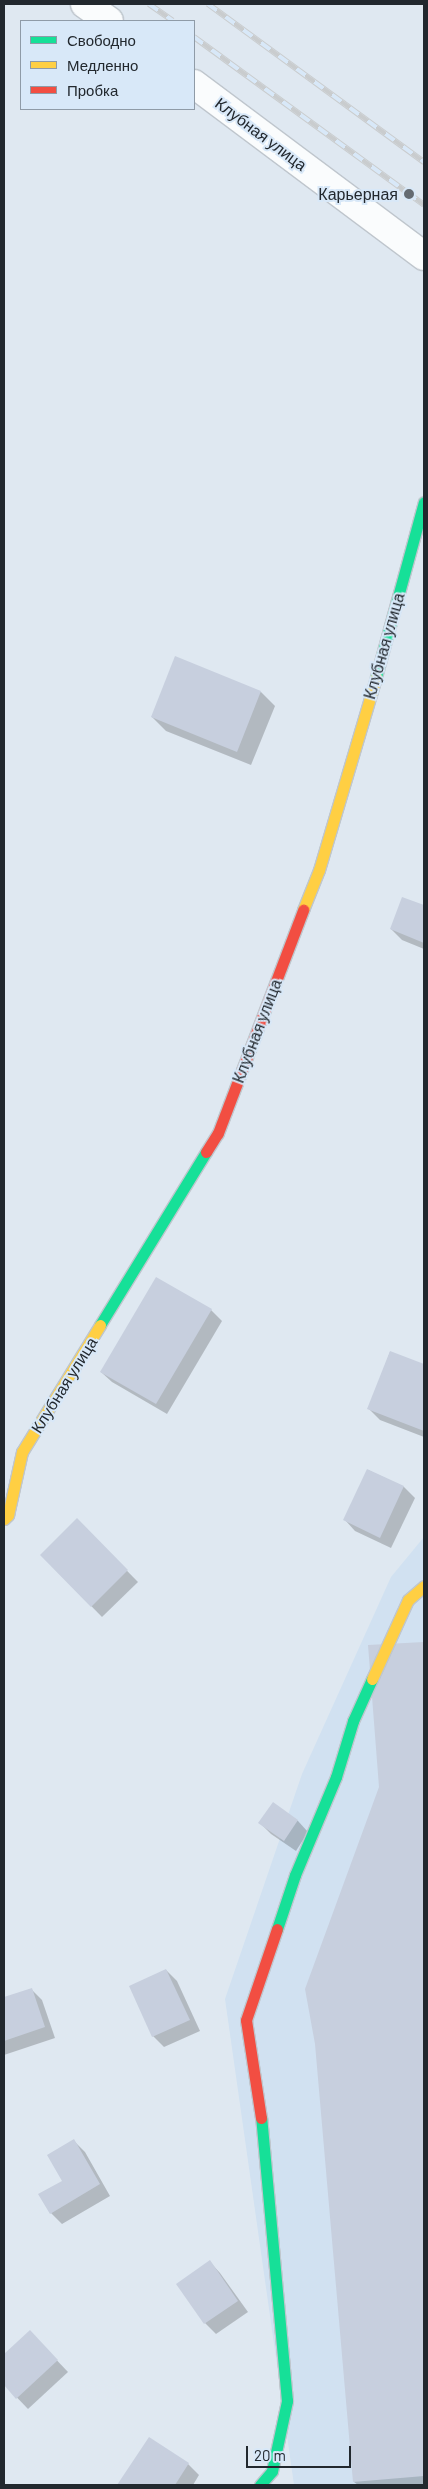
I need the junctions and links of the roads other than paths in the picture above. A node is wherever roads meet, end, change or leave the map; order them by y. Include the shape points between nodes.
1 (85, 4) edge
2 (108, 20) edge
3 (195, 85) edge
4 (424, 256) edge
5 (424, 502) edge
6 (4, 1519) edge
7 (424, 1586) edge
8 (260, 2485) edge

1 - 2 street
3 - 4 street, Клубная улица
5 - 6 street, Клубная улица via 319,870 218,1133 22,1452 8,1515
7 - 8 street via 408,1600 353,1721 336,1777 295,1875 246,2020 258,2090 287,2401 272,2471

